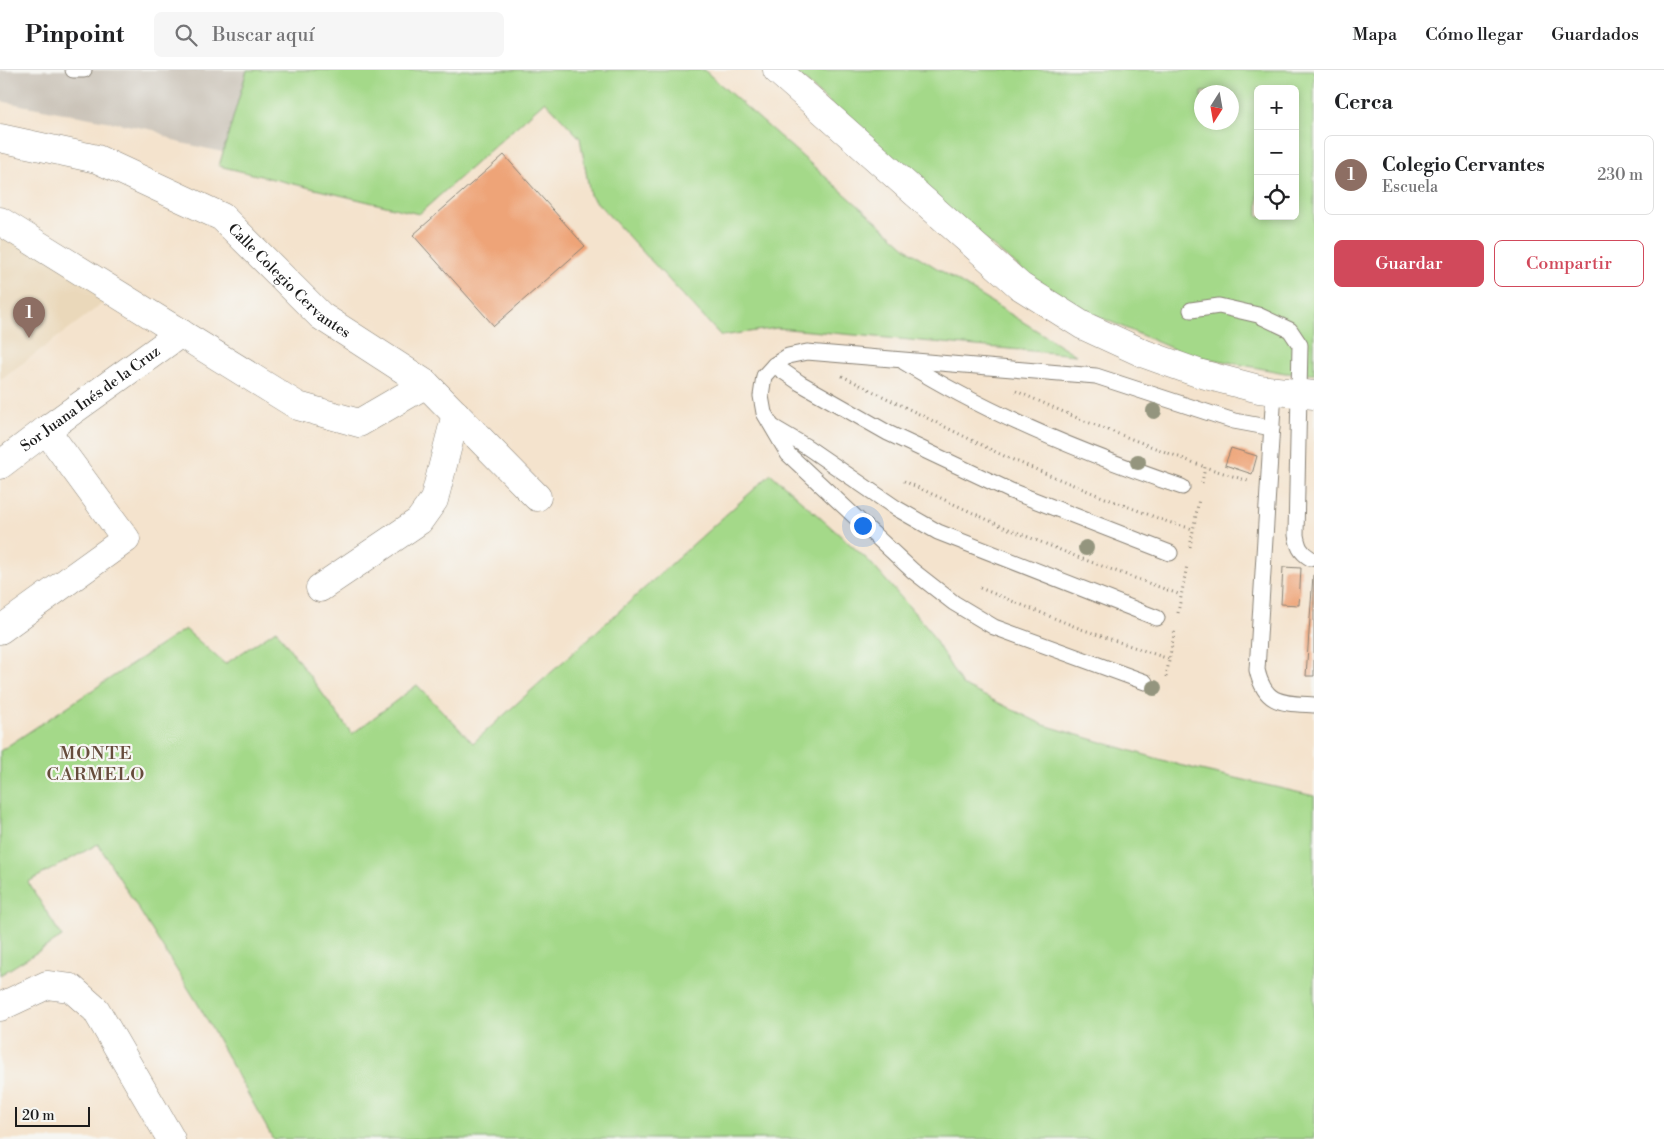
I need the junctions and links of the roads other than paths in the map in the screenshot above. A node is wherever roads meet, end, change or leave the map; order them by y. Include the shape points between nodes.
1 (73, 70) edge
2 (84, 70) edge
3 (776, 70) edge
4 (0, 138) edge
5 (0, 221) edge
6 (1191, 310) dead end
7 (181, 333) junction
8 (899, 359) junction
9 (774, 365) junction
10 (426, 384) junction
11 (1296, 393) edge
12 (456, 414) junction
13 (771, 426) junction
14 (1272, 428) junction
15 (46, 430) junction
16 (0, 465) edge
17 (1182, 487) dead end
18 (536, 497) dead end
19 (1170, 553) dead end
20 (1310, 558) dead end
21 (320, 588) dead end
22 (1157, 618) dead end
23 (0, 630) edge
24 (1145, 682) dead end
25 (1314, 705) edge
26 (0, 1007) edge
27 (172, 1139) edge

1 - 2 lane
3 - 11 street via 1020,286 1074,320 1145,354 1198,373
4 - 10 street, Calle Colegio Cervantes via 97,159 222,217 321,316
5 - 7 street
6 - 11 lane via 1219,306 1258,315 1290,330 1300,346
7 - 10 street via 298,406 359,424
7 - 15 street, Sor Juana Inés de la Cruz
8 - 9 lane via 807,352 788,356
8 - 14 lane via 1096,376 1234,421
8 - 17 lane via 1031,429 1120,466
9 - 13 lane via 764,376 761,396 764,414
9 - 19 lane via 888,433 1011,491
10 - 12 street, Calle Colegio Cervantes
11 - 14 lane
11 - 20 lane via 1296,535 1298,547
12 - 18 street, Calle Colegio Cervantes
12 - 21 street via 434,500 419,521
13 - 22 lane via 938,532
13 - 24 lane via 788,454 914,571 954,603 994,627
14 - 25 lane via 1257,670 1260,684 1270,696 1282,703
15 - 16 street, Sor Juana Inés de la Cruz
15 - 23 street via 126,539
26 - 27 street via 47,985 71,988 96,1010

